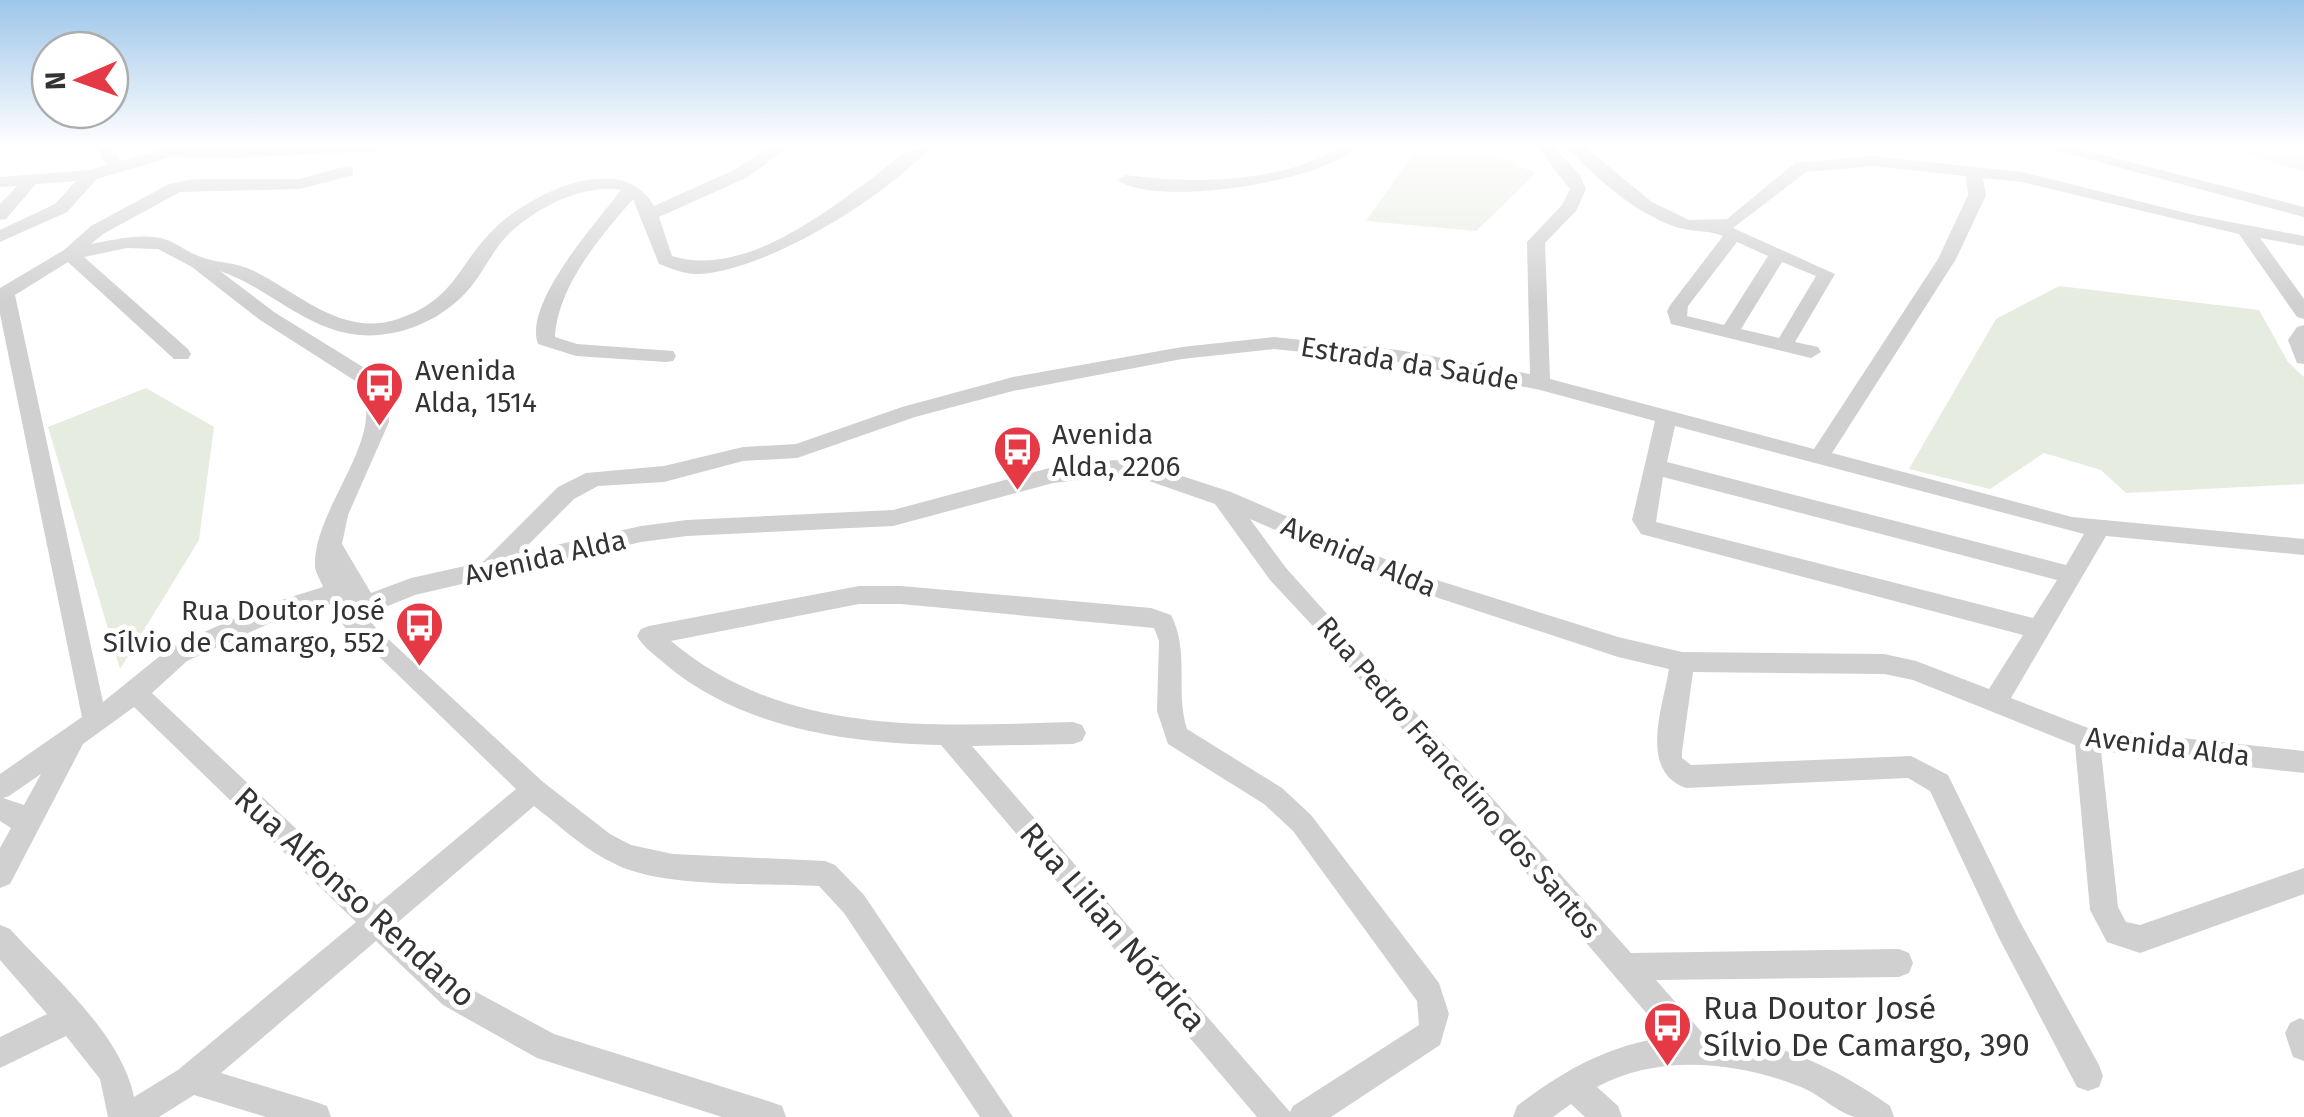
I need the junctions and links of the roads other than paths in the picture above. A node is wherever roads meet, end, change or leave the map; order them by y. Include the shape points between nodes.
1 (70, 198) edge
2 (156, 198) edge
3 (559, 198) edge
4 (625, 198) edge
5 (640, 198) edge
6 (684, 198) edge
7 (857, 198) edge
8 (1574, 198) edge
9 (1641, 198) edge
10 (1762, 198) edge
11 (1975, 198) edge
12 (2110, 198) edge
13 (2250, 198) edge
14 (2304, 212) edge
15 (648, 214) junction
16 (1726, 231) junction
17 (2246, 231) junction
18 (0, 237) edge
19 (2304, 240) edge
20 (1779, 253) junction
21 (70, 254) junction
22 (198, 263) junction
23 (0, 270) edge
24 (8, 291) edge
25 (2304, 313) edge
26 (2304, 331) edge
27 (1728, 334) junction
28 (1784, 344) junction
29 (1811, 352) dead end
30 (181, 354) dead end
31 (666, 356) dead end
32 (2304, 358) edge
33 (1540, 383) junction
34 (1666, 418) junction
35 (1818, 459) junction
36 (1655, 467) junction
37 (1223, 498) junction
38 (2099, 529) junction
39 (2304, 547) edge
40 (489, 570) junction
41 (2072, 576) junction
42 (349, 596) junction
43 (2041, 630) junction
44 (1682, 662) junction
45 (135, 693) junction
46 (1995, 702) junction
47 (85, 729) junction
48 (1073, 733) dead end
49 (949, 737) junction
50 (2087, 739) junction
51 (2304, 762) edge
52 (0, 788) edge
53 (534, 790) junction
54 (0, 809) edge
55 (26, 826) junction
56 (0, 876) edge
57 (2304, 880) edge
58 (376, 922) junction
59 (0, 939) edge
60 (1899, 963) dead end
61 (1626, 967) junction
62 (70, 1018) junction
63 (1700, 1052) junction
64 (0, 1053) edge
65 (2088, 1076) dead end
66 (188, 1081) junction
67 (1573, 1085) junction
68 (123, 1117) edge
69 (132, 1117) edge
70 (316, 1117) edge
71 (771, 1117) edge
72 (998, 1117) edge
73 (1277, 1117) edge
74 (1304, 1117) edge
75 (1528, 1117) edge
76 (1607, 1117) edge
77 (1879, 1117) edge

1 - 18 street
2 - 21 street via 96,230
3 - 22 street via 495,238 455,294 380,330 335,324 223,263
4 - 31 street via 582,251 548,318 545,340 576,350
5 - 15 street
6 - 15 street
7 - 15 street via 757,253 711,270 692,271 665,260
8 - 33 street via 1536,242
9 - 16 street via 1670,221
10 - 16 street
11 - 35 street via 1947,260
12 - 17 street
13 - 14 street
16 - 20 street
16 - 27 street via 1676,311 1683,323
17 - 19 street
17 - 25 street
20 - 27 street
20 - 28 street via 1826,278
21 - 22 street via 161,244
21 - 24 street
21 - 30 street
22 - 42 street via 364,377 377,395 379,422 337,516 326,568
23 - 24 street
24 - 47 street
26 - 32 street via 2298,340
27 - 28 street
28 - 29 street
33 - 34 street, Estrada da Saúde
33 - 40 street, Estrada da Saúde via 1398,356 1274,343 1057,374 967,394 797,451 743,454 664,474 594,478 566,493
34 - 35 street, Estrada da Saúde
34 - 36 street
35 - 38 street, Estrada da Saúde
36 - 41 street
36 - 43 street via 1643,520 1648,528
37 - 40 street, Avenida Alda via 1148,473 1084,470 893,518 686,528
37 - 44 street, Avenida Alda via 1430,587
37 - 61 street, Rua Pedro Francelino dos Santos via 1278,574
38 - 39 street, Estrada da Saúde
38 - 41 street
40 - 42 street, Avenida Alda
41 - 43 street
42 - 45 street, Avenida Alda via 221,632 179,654
42 - 53 street via 358,628
43 - 46 street
44 - 46 street, Avenida Alda via 1884,664
44 - 65 street via 1669,752 1676,772 1686,777 1911,767 1939,783
45 - 47 street, Avenida Alda
45 - 58 street, Rua Alfonso Rendano
46 - 50 street, Avenida Alda
47 - 52 street, Avenida Alda
47 - 55 street
48 - 49 street
49 - 73 street, Rua Lilian Nórdica
49 - 74 street via 801,721 762,710 720,692 648,636 859,595 1164,622 1176,736 1273,796 1302,823 1429,993 1436,1021 1430,1034
50 - 51 street, Avenida Alda
50 - 57 street via 2104,910 2118,933 2140,939
53 - 58 street
53 - 72 street via 627,857 672,866 824,874 854,904
54 - 55 street
55 - 56 street
58 - 66 street
58 - 71 street, Rua Alfonso Rendano via 453,995 548,1047
59 - 62 street
60 - 61 street
61 - 63 street, Rua Pedro Francelino dos Santos
62 - 64 street
62 - 68 street via 114,1074
63 - 67 street via 1643,1056
63 - 77 street via 1779,1062
66 - 69 street
66 - 70 street
67 - 75 street
67 - 76 street

